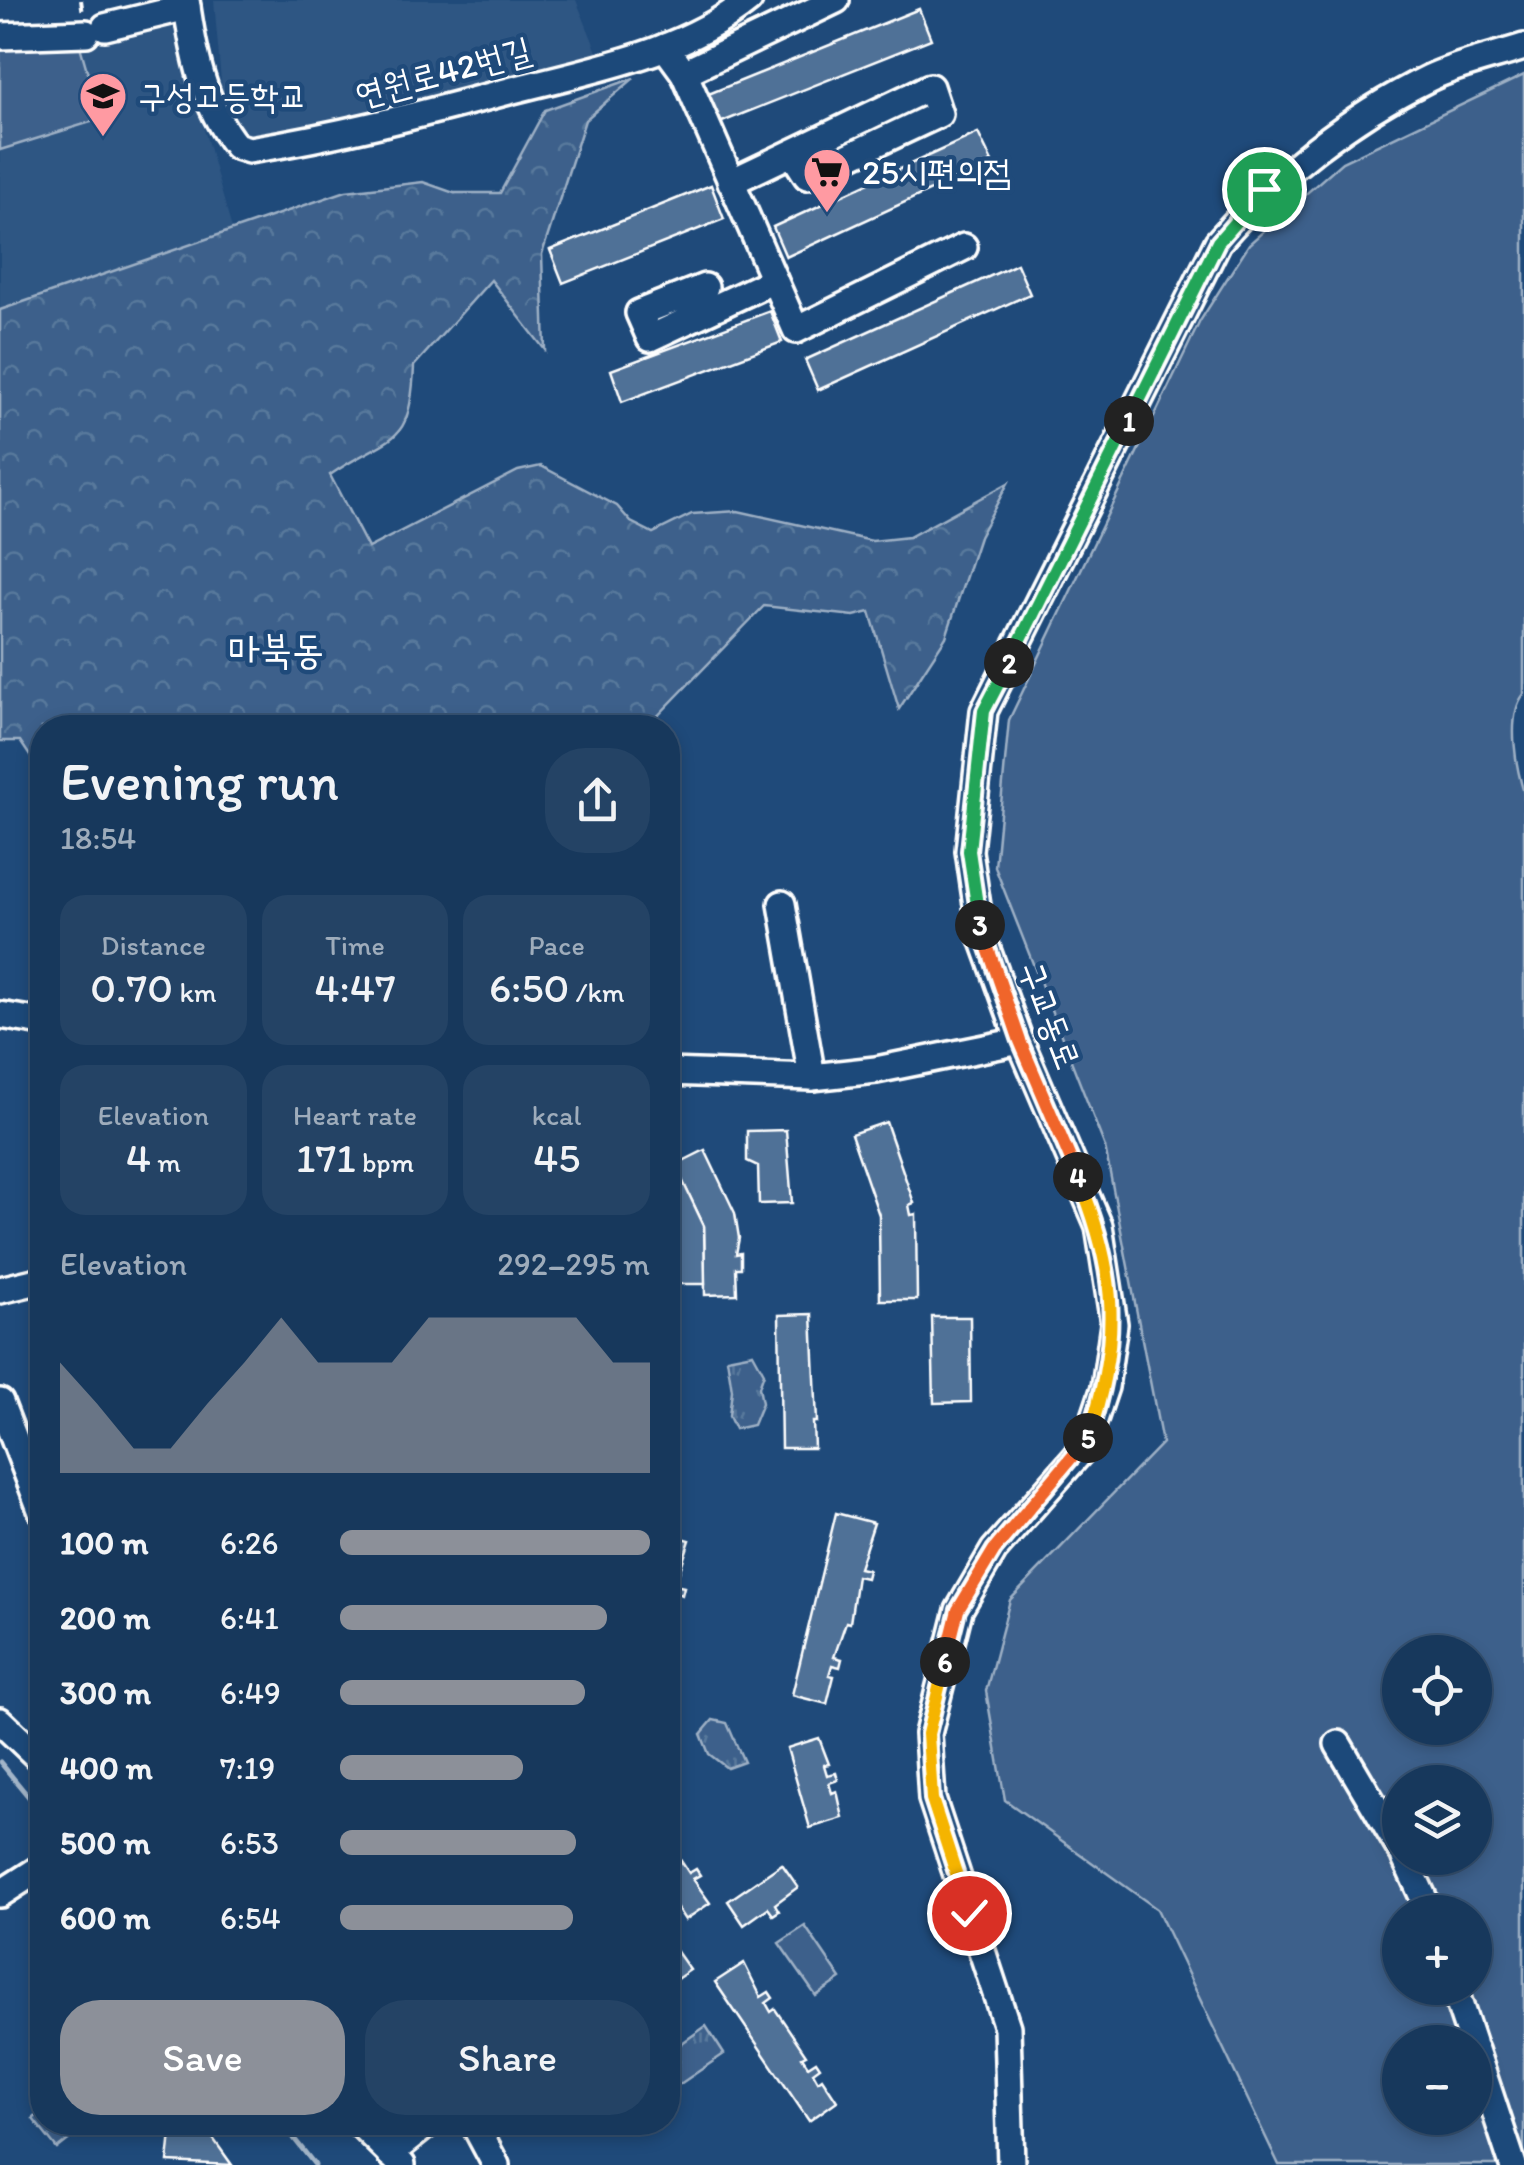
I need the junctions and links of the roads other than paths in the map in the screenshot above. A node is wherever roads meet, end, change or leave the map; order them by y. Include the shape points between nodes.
1 (749, 0) edge
2 (836, 0) edge
3 (187, 3) edge
4 (0, 36) edge
5 (1524, 46) edge
6 (664, 47) junction
7 (684, 73) junction
8 (792, 153) junction
9 (732, 182) junction
10 (964, 247) dead end
11 (774, 280) junction
12 (706, 287) dead end
13 (782, 904) dead end
14 (0, 1015) edge
15 (30, 1020) edge
16 (1020, 1041) junction
17 (680, 1072) edge
18 (812, 1078) junction
19 (30, 1283) edge
20 (0, 1290) edge
21 (0, 1402) edge
22 (30, 1481) edge
23 (0, 1721) edge
24 (1338, 1744) dead end
25 (30, 1750) edge
26 (1382, 1819) edge
27 (30, 1875) edge
28 (0, 1894) edge
29 (1492, 2103) edge
30 (371, 2135) edge
31 (418, 2135) edge
32 (480, 2135) edge
33 (396, 2159) edge
34 (496, 2165) edge
35 (1010, 2165) edge
36 (1512, 2165) edge

1 - 6 street, 연원로42번길
2 - 7 street
3 - 4 street via 96,30
3 - 6 street, 연원로42번길 via 215,114 236,146 249,150 338,136
5 - 16 street, 구교동로 via 1433,76 1378,106 1264,189 1218,242 984,711 969,851 981,933
6 - 7 street
7 - 9 street
8 - 8 street via 896,103 930,86 940,114 807,176
8 - 9 street
9 - 11 street
10 - 11 street via 796,330
11 - 12 street via 650,338 639,313
13 - 18 street
14 - 15 street
16 - 18 street
16 - 35 street, 구교동로 via 1098,1226 1114,1324 1105,1386 1085,1447 994,1550 958,1610 928,1734 932,1799 1006,2027
17 - 18 street
19 - 20 street
21 - 22 street
23 - 25 street
24 - 26 street
27 - 28 street
29 - 36 street
30 - 33 street
31 - 33 street
32 - 34 street

